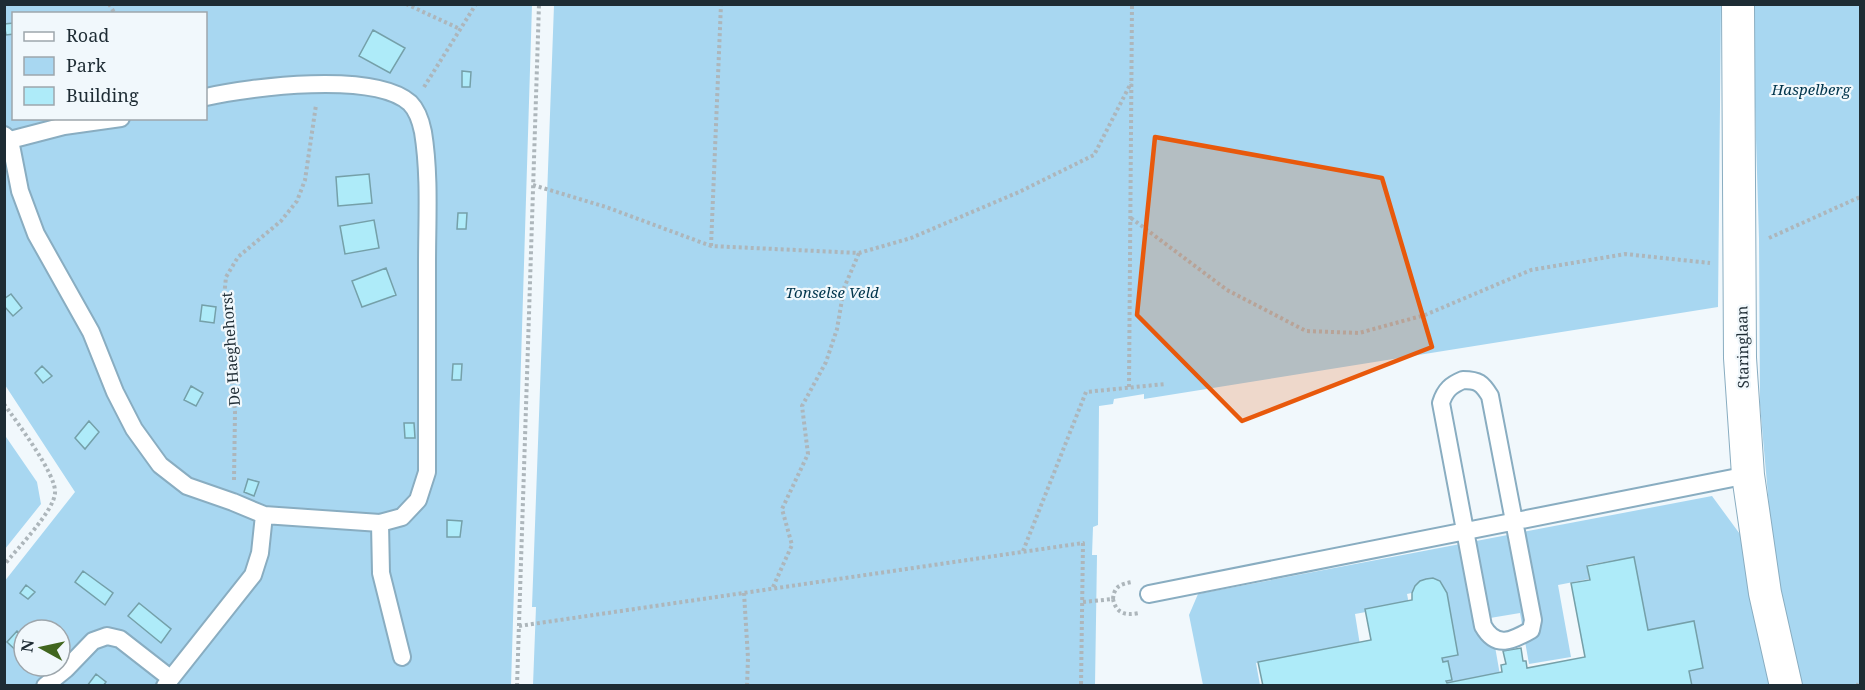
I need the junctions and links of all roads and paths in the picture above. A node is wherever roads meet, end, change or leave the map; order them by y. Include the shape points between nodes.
1 (406, 4) edge
2 (476, 4) edge
3 (539, 4) edge
4 (721, 4) edge
5 (1132, 4) edge
6 (1738, 4) edge
7 (460, 29) junction
8 (1131, 83) junction
9 (320, 84) junction
10 (207, 98) edge
11 (410, 104) junction
12 (107, 120) edge
13 (7, 137) edge
14 (533, 185) junction
15 (1860, 197) edge
16 (1131, 218) junction
17 (711, 246) junction
18 (859, 253) junction
19 (1741, 259) junction
20 (1165, 384) dead end
21 (1130, 387) junction
22 (4, 404) edge
23 (1748, 476) junction
24 (233, 502) junction
25 (264, 515) junction
26 (1515, 522) junction
27 (380, 523) junction
28 (1466, 531) junction
29 (1022, 552) junction
30 (4, 565) edge
31 (1137, 581) dead end
32 (773, 588) junction
33 (744, 592) junction
34 (1149, 594) dead end
35 (1113, 599) junction
36 (1083, 602) junction
37 (1142, 612) dead end
38 (519, 626) junction
39 (402, 657) dead end
40 (1860, 681) edge
41 (167, 682) edge
42 (45, 686) edge
43 (517, 686) edge
44 (747, 686) edge
45 (1081, 686) edge
46 (1786, 686) edge
47 (1857, 686) edge

1 - 7 path
2 - 7 path
3 - 14 path
4 - 17 path
5 - 8 path
6 - 19 street, Staringlaan
7 - 11 path via 429,82
8 - 16 path
8 - 18 path via 1094,155 911,238
9 - 10 lane via 270,86
9 - 11 lane via 378,89
9 - 24 path, De Haeghehorst via 305,180 297,201 281,221 238,257 226,277 224,297 235,412
11 - 27 lane via 423,132 427,184 427,472 418,500 402,518
12 - 13 lane
13 - 24 lane via 20,191 36,234 91,332 134,429 160,465 187,486
14 - 17 path
14 - 38 path
15 - 19 path
16 - 19 path via 1227,290 1306,331 1359,333 1425,315 1531,270 1624,254
16 - 21 path
17 - 18 path
18 - 32 path via 844,288 826,362 802,406 808,454 782,509 792,545
19 - 23 street, Staringlaan via 1740,358
20 - 21 path
21 - 29 path via 1086,392
22 - 30 path via 51,475 56,492 51,507
23 - 26 lane
23 - 46 street, Staringlaan via 1765,593
24 - 25 lane
25 - 27 lane
25 - 41 lane via 253,575
26 - 28 lane
26 - 28 lane via 1533,620 1531,630 1500,642 1489,636 1483,626
26 - 28 lane via 1490,396 1482,384 1463,380 1444,393 1442,403
27 - 39 lane via 381,573
28 - 34 lane
29 - 32 path
29 - 36 path via 1083,543
31 - 35 path via 1120,585 1113,592
32 - 33 path
33 - 38 path
33 - 44 path
35 - 36 path
35 - 37 path via 1120,612
36 - 45 path
38 - 43 path
40 - 47 path
41 - 42 lane via 120,639 106,636 93,641

